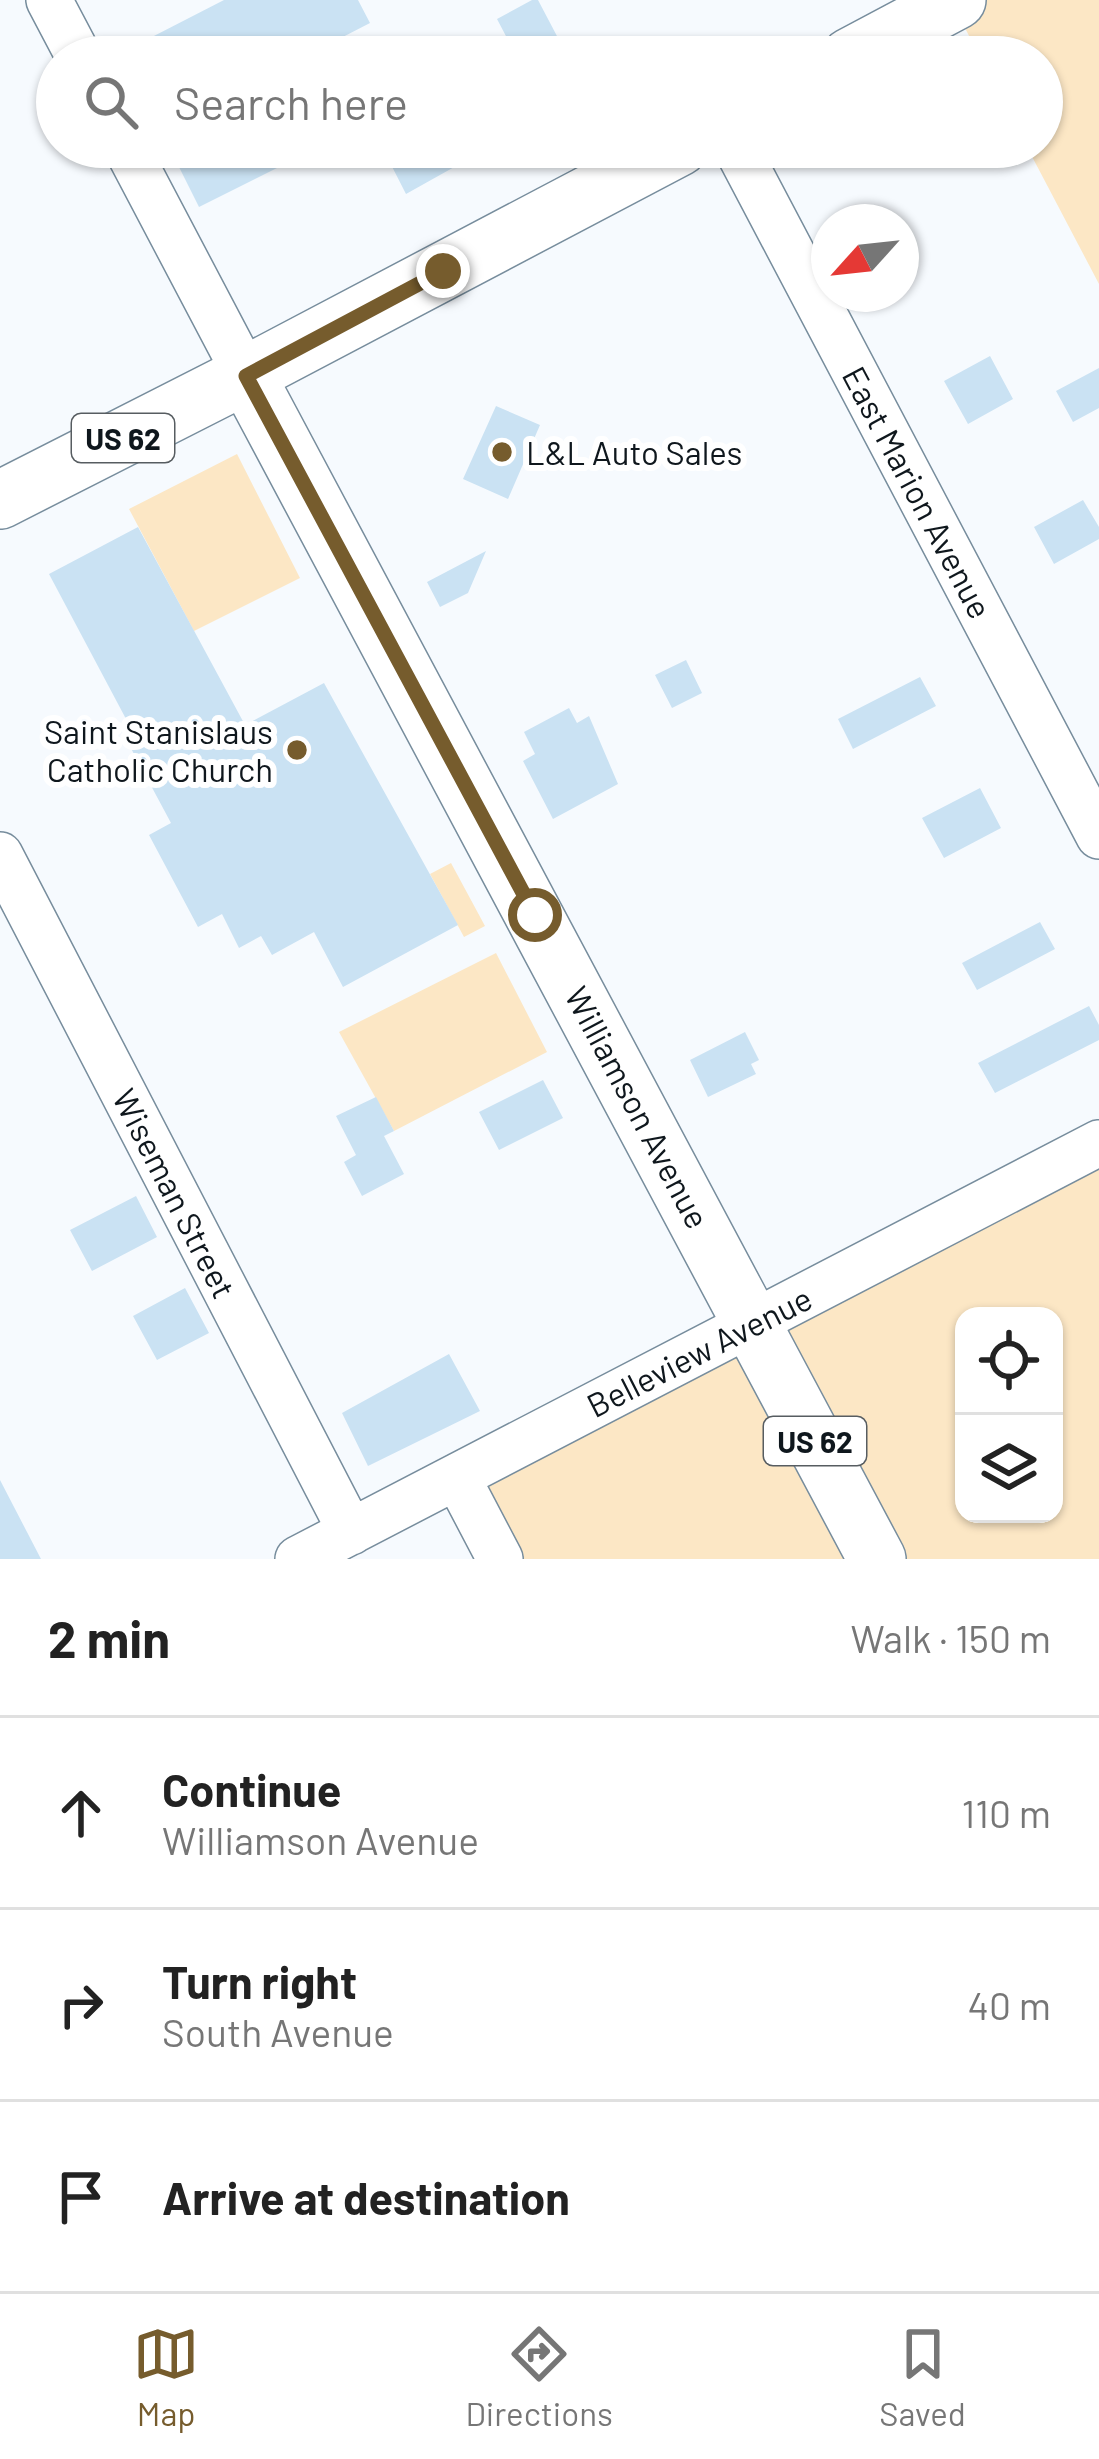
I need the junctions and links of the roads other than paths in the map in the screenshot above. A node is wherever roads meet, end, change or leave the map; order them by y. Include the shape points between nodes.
1 (49, 0) edge
2 (957, 0) edge
3 (68, 36) edge
4 (889, 36) edge
5 (137, 168) edge
6 (639, 168) edge
7 (747, 168) edge
8 (246, 376) junction
9 (0, 500) edge
10 (1099, 836) edge
11 (0, 855) edge
12 (1099, 1144) edge
13 (753, 1323) junction
14 (457, 1477) junction
15 (351, 1532) junction
16 (298, 1559) edge
17 (500, 1559) edge
18 (878, 1559) edge

1 - 3 street
2 - 4 main road
5 - 8 street, Williamson Avenue
6 - 8 main road
7 - 10 street, East Marion Avenue
8 - 9 main road, US 62
8 - 13 main road, Williamson Avenue / US 62
11 - 15 street, Wiseman Street
12 - 13 street, Belleview Avenue
13 - 14 street, Belleview Avenue
13 - 18 main road, Williamson Avenue / US 62
14 - 15 street, Belleview Avenue
14 - 17 street
15 - 16 street, Belleview Avenue

